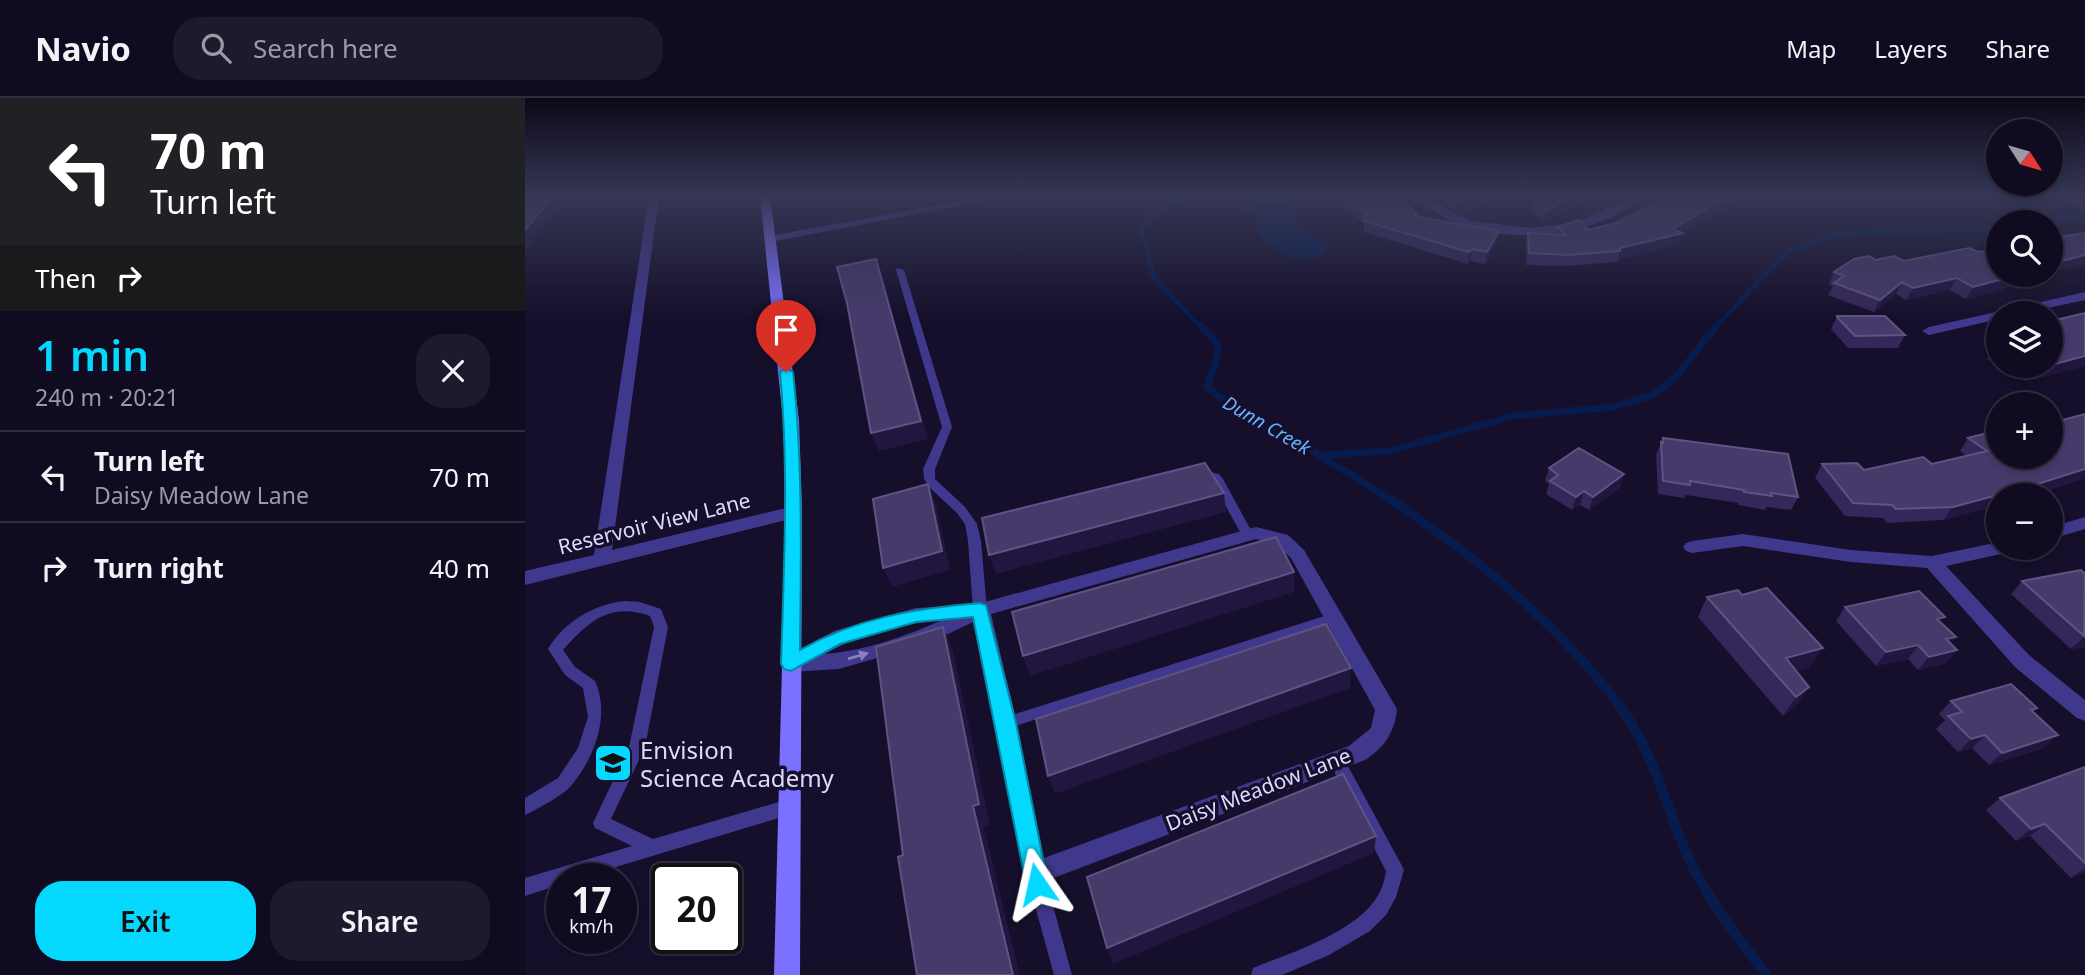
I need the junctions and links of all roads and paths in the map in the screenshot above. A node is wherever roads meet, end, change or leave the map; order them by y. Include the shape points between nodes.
1 (648, 237) edge
2 (781, 237) edge
3 (770, 239) joint
4 (900, 270) dead end
5 (2085, 296) edge
6 (2062, 301) edge
7 (1986, 319) edge
8 (1929, 331) dead end
9 (1182, 474) edge
10 (794, 512) junction
11 (986, 522) edge
12 (2085, 523) edge
13 (972, 526) junction
14 (2063, 529) edge
15 (1247, 534) junction
16 (1692, 547) dead end
17 (1986, 551) edge
18 (602, 559) junction
19 (1931, 562) junction
20 (525, 578) edge
21 (980, 610) junction
22 (1334, 618) junction
23 (791, 664) junction
24 (2085, 712) edge
25 (1006, 723) junction
26 (1336, 760) junction
27 (525, 807) edge
28 (789, 807) junction
29 (653, 847) junction
30 (1035, 873) junction
31 (525, 887) edge
32 (787, 975) edge
33 (1063, 975) edge
34 (1260, 975) edge

1 - 18 street
2 - 3 street
3 - 10 main road via 791,419
4 - 13 lane via 947,428 928,470 930,480 934,489 965,512
5 - 6 street
7 - 8 street
9 - 15 lane via 1215,477
10 - 18 street, Reservoir View Lane
10 - 23 main road
11 - 13 lane
12 - 14 street
13 - 21 lane
15 - 21 street, Daisy Meadow Lane
15 - 22 street, Daisy Meadow Lane via 1271,535 1291,545
16 - 19 street via 1743,540
17 - 19 street
18 - 20 street, Reservoir View Lane
19 - 24 street via 2022,661
21 - 23 street, Daisy Meadow Lane via 922,638 839,661
21 - 25 street
22 - 25 lane
22 - 26 street, Daisy Meadow Lane via 1386,709 1386,722 1372,744
23 - 28 main road
25 - 30 street
26 - 30 street, Daisy Meadow Lane
26 - 34 lane via 1395,870 1394,884 1361,928
27 - 29 lane via 564,783 585,750 595,717 590,685 570,671 555,649 579,621 615,606 638,605 656,613 661,627 637,747 601,823
28 - 29 lane
28 - 32 main road
29 - 31 lane
30 - 33 lane

